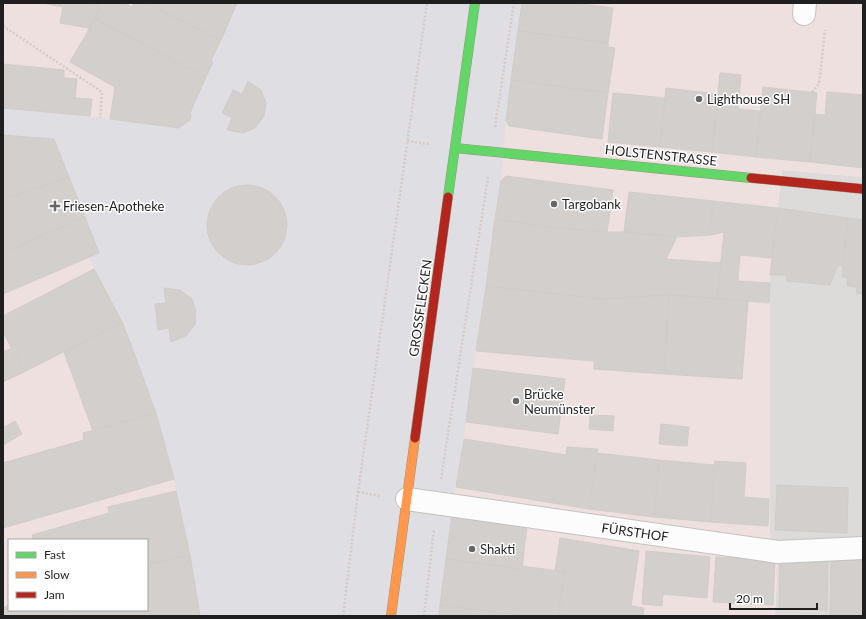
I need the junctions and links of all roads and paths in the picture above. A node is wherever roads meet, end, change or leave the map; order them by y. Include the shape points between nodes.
1 (427, 3) edge
2 (475, 3) edge
3 (514, 3) edge
4 (805, 8) edge
5 (3, 26) edge
6 (812, 92) dead end
7 (100, 118) dead end
8 (455, 148) junction
9 (492, 151) junction
10 (863, 189) edge
11 (407, 499) junction
12 (438, 503) junction
13 (863, 548) edge
14 (343, 616) edge
15 (391, 616) edge
16 (424, 616) edge

1 - 14 path
2 - 8 street, GROSSFLECKEN
3 - 9 path
4 - 6 path via 825,26 819,84
5 - 7 path via 102,92
8 - 9 street, HOLSTENSTRASSE
8 - 11 street, GROSSFLECKEN
9 - 10 street, HOLSTENSTRASSE
9 - 12 path
11 - 12 street, FÜRSTHOF
11 - 15 street, GROSSFLECKEN
12 - 13 street, FÜRSTHOF via 778,552
12 - 16 path

